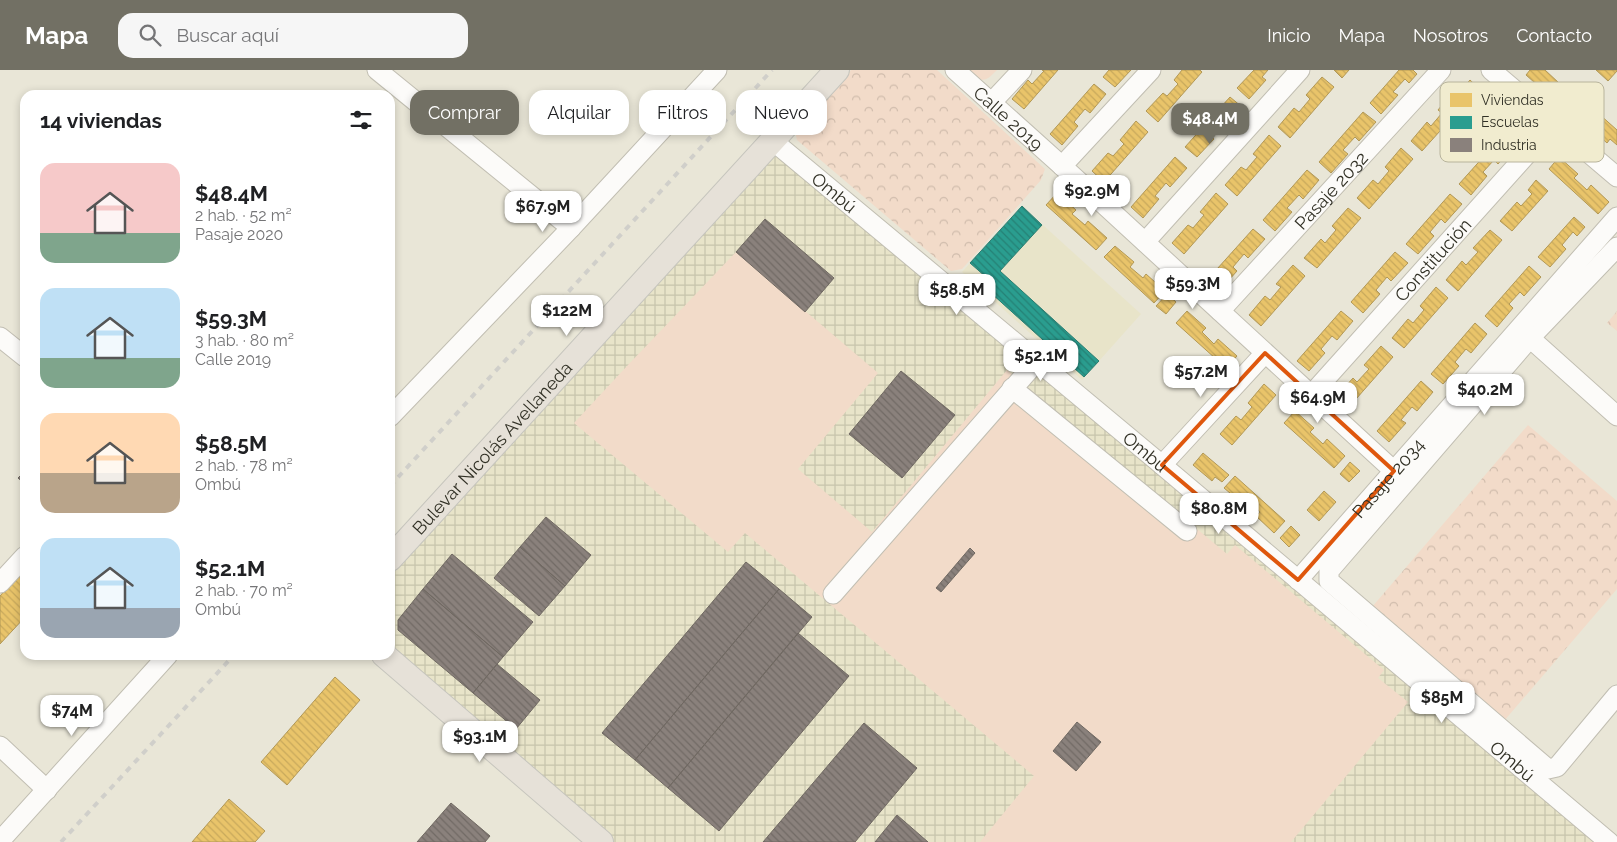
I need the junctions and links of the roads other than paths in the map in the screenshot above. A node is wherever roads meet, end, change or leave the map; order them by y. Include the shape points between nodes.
1 (377, 70) edge
2 (717, 70) edge
3 (838, 70) edge
4 (955, 70) edge
5 (1022, 70) edge
6 (1151, 70) edge
7 (1300, 70) edge
8 (1440, 70) edge
9 (1491, 70) edge
10 (1505, 82) edge
11 (991, 103) junction
12 (773, 141) junction
13 (1520, 162) edge
14 (1598, 162) edge
15 (1062, 166) junction
16 (1617, 178) edge
17 (1617, 217) edge
18 (571, 228) junction
19 (1145, 242) junction
20 (1617, 247) edge
21 (1220, 311) junction
22 (0, 336) edge
23 (1530, 338) junction
24 (20, 353) edge
25 (1265, 353) junction
26 (1036, 360) junction
27 (1012, 388) junction
28 (1310, 395) junction
29 (395, 412) edge
30 (1617, 416) edge
31 (1162, 465) junction
32 (1394, 471) junction
33 (1186, 531) dead end
34 (395, 554) edge
35 (20, 561) edge
36 (1298, 580) junction
37 (0, 583) edge
38 (833, 594) dead end
39 (164, 660) edge
40 (390, 660) edge
41 (1617, 695) edge
42 (0, 746) edge
43 (47, 790) junction
44 (0, 841) edge
45 (601, 842) edge
46 (1609, 842) edge

1 - 18 street
2 - 18 street
3 - 12 main road, Bulevar Nicolás Avellaneda
4 - 11 street, Calle 2019
5 - 11 street
6 - 15 street
7 - 19 street
8 - 21 street, Pasaje 2032
9 - 10 street
11 - 15 street, Calle 2019
12 - 26 street, Ombú
12 - 34 main road, Bulevar Nicolás Avellaneda
13 - 28 street, Constitución
14 - 16 street
15 - 19 street, Calle 2019
17 - 32 street, Pasaje 2034
18 - 29 street
19 - 21 street, Calle 2019
20 - 23 street
21 - 25 street, Calle 2019
22 - 24 street
23 - 30 street
23 - 41 street via 1329,571 1329,581 1548,768 1557,767
25 - 28 street, Calle 2019
25 - 31 street
26 - 27 street
26 - 31 street, Ombú
27 - 33 street
27 - 38 street
28 - 32 street, Calle 2019
31 - 36 street, Ombú
32 - 36 street, Pasaje 2034
35 - 37 street
36 - 46 street, Ombú
39 - 43 street
40 - 45 main road
42 - 43 street
43 - 44 street

